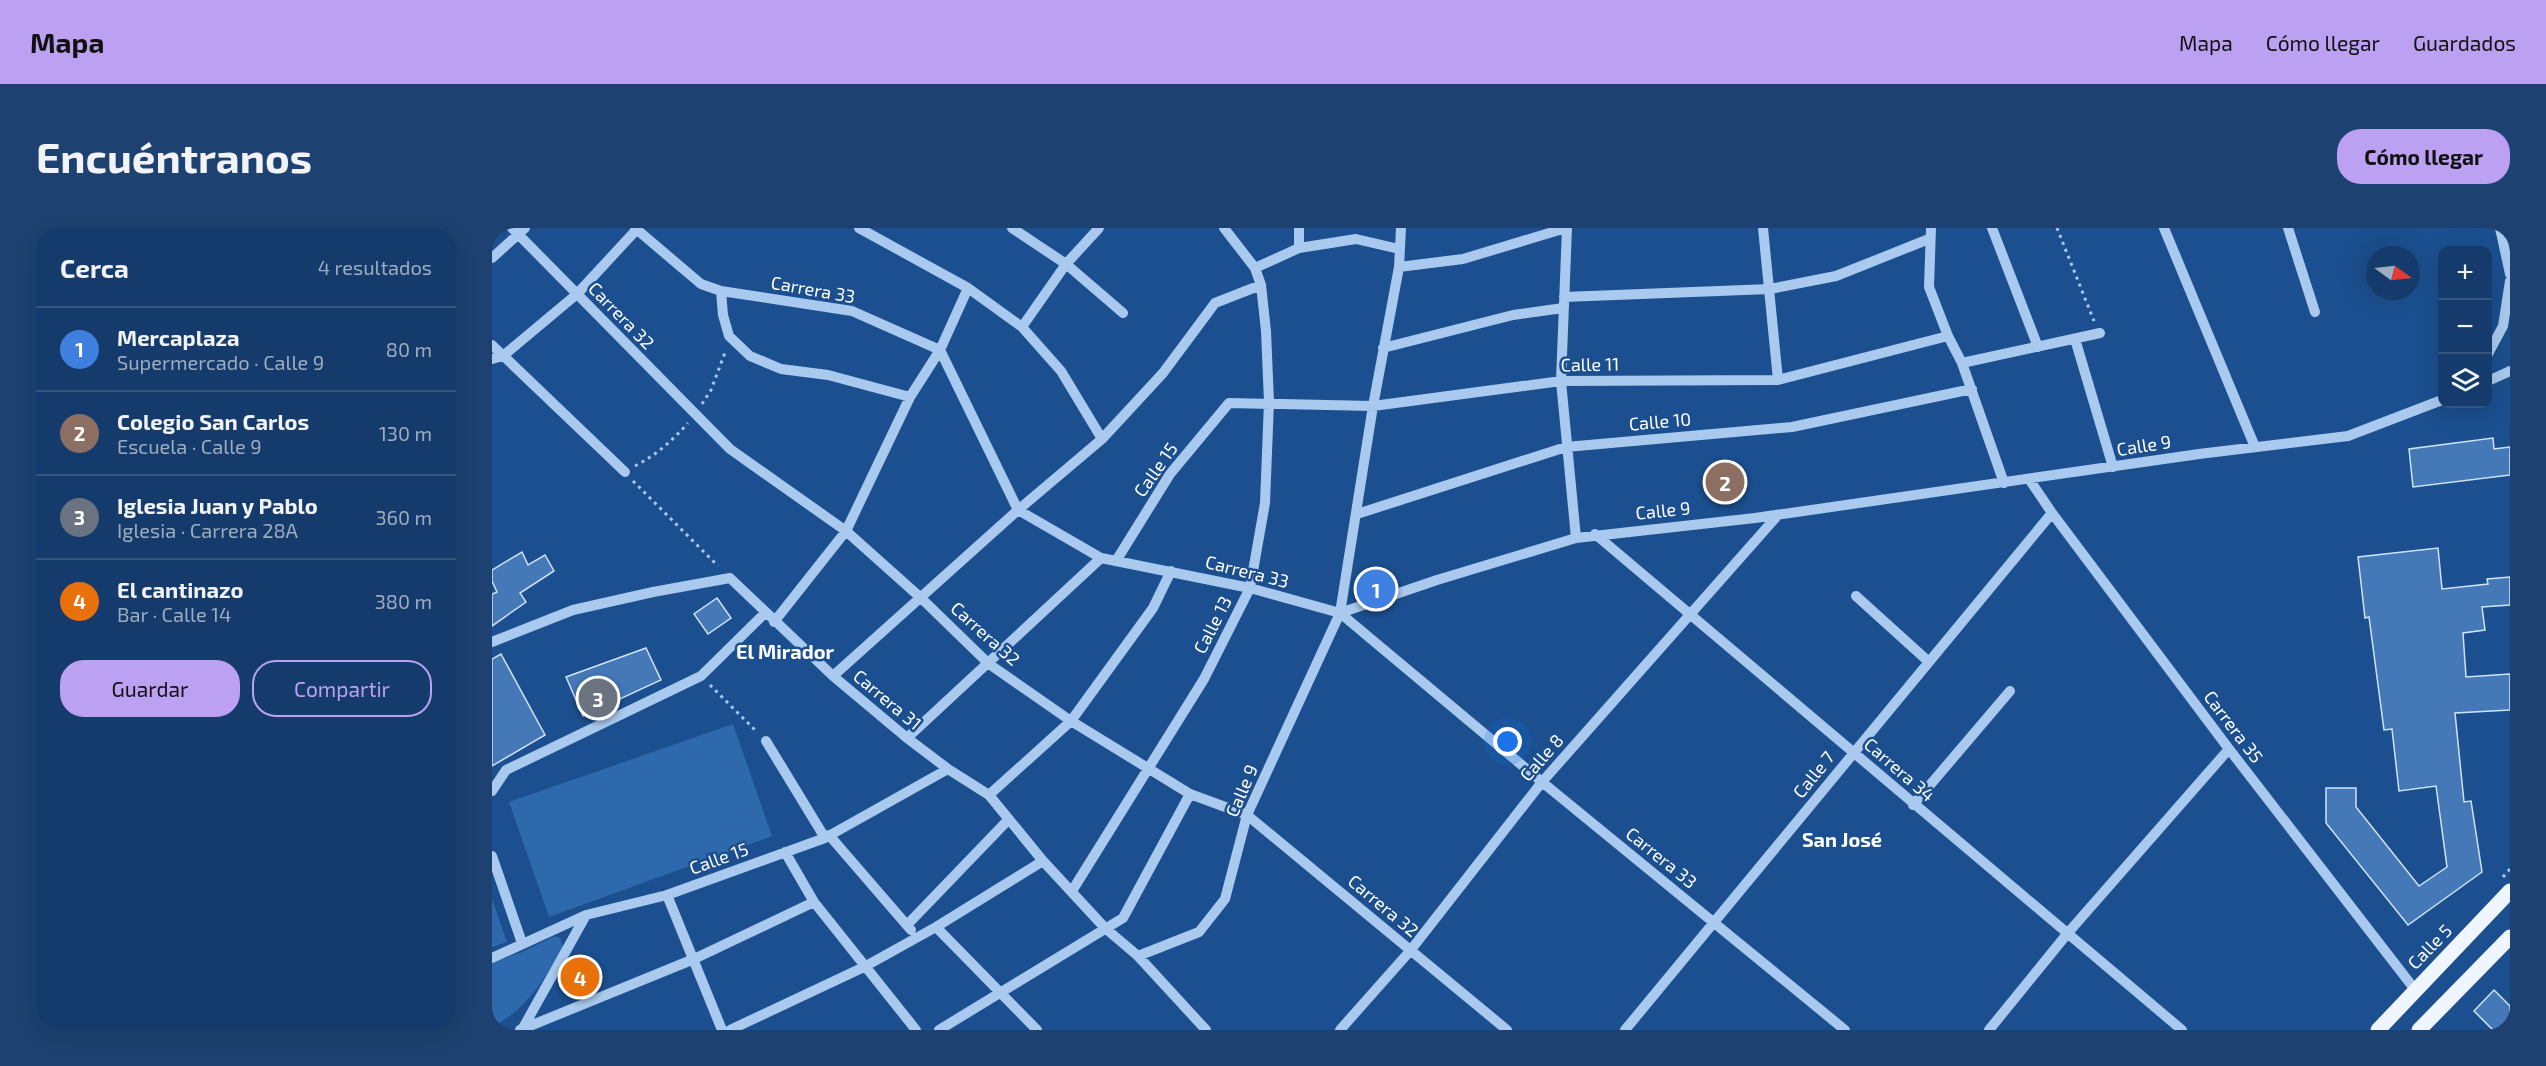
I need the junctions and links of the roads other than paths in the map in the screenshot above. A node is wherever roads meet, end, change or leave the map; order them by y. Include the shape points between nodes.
1 (637, 228) edge
2 (859, 228) edge
3 (1012, 228) edge
4 (1099, 228) edge
5 (1224, 228) edge
6 (1299, 228) edge
7 (1401, 228) edge
8 (1566, 228) edge
9 (1763, 228) edge
10 (1992, 228) edge
11 (2164, 228) edge
12 (2288, 228) edge
13 (2500, 228) edge
14 (519, 230) edge
15 (1930, 234) edge
16 (1299, 248) junction
17 (1399, 249) junction
18 (492, 258) edge
19 (1066, 264) junction
20 (1399, 267) junction
21 (1255, 268) junction
22 (2510, 274) edge
23 (2510, 281) edge
24 (1261, 285) junction
25 (968, 288) junction
26 (1770, 289) junction
27 (721, 291) junction
28 (577, 294) junction
29 (1564, 303) junction
30 (2315, 312) dead end
31 (1122, 313) dead end
32 (1022, 327) junction
33 (2100, 333) road end
34 (1948, 336) junction
35 (2075, 339) junction
36 (492, 345) edge
37 (2492, 345) edge
38 (2038, 346) junction
39 (1383, 348) junction
40 (940, 350) junction
41 (497, 357) edge
42 (1962, 363) junction
43 (2510, 371) edge
44 (2492, 379) edge
45 (1778, 380) junction
46 (1562, 381) junction
47 (1972, 389) junction
48 (910, 397) junction
49 (1269, 402) junction
50 (2438, 402) edge
51 (1229, 403) joint
52 (1373, 406) junction
53 (1102, 439) junction
54 (1566, 447) junction
55 (2255, 447) junction
56 (2112, 467) junction
57 (625, 472) road end
58 (2029, 479) junction
59 (2004, 483) junction
60 (1018, 510) junction
61 (2052, 513) junction
62 (1356, 514) junction
63 (1778, 514) junction
64 (846, 531) junction
65 (1595, 534) junction
66 (1576, 538) junction
67 (1101, 558) junction
68 (1116, 561) junction
69 (1171, 571) junction
70 (1250, 588) junction
71 (1856, 596) dead end
72 (921, 598) junction
73 (765, 613) junction
74 (1341, 613) junction
75 (1690, 615) junction
76 (774, 622) junction
77 (492, 642) edge
78 (1929, 662) junction
79 (989, 664) junction
80 (833, 676) junction
81 (2010, 691) dead end
82 (1071, 721) junction
83 (907, 738) junction
84 (766, 741) road end
85 (2229, 749) junction
86 (1854, 753) junction
87 (948, 769) junction
88 (1148, 770) junction
89 (1542, 782) junction
90 (492, 791) edge
91 (1190, 794) junction
92 (989, 795) junction
93 (1913, 805) junction
94 (1247, 815) junction
95 (1009, 819) junction
96 (827, 837) junction
97 (785, 852) junction
98 (492, 856) edge
99 (1043, 861) junction
100 (1072, 891) junction
101 (2510, 891) edge
102 (667, 895) junction
103 (814, 902) junction
104 (586, 915) junction
105 (1714, 922) junction
106 (907, 925) junction
107 (936, 927) junction
108 (1105, 928) junction
109 (2067, 934) junction
110 (2510, 936) edge
111 (916, 938) junction
112 (522, 943) junction
113 (1410, 951) junction
114 (1138, 956) junction
115 (492, 958) edge
116 (694, 959) junction
117 (864, 967) junction
118 (2416, 991) junction
119 (1000, 993) junction
120 (522, 1029) edge
121 (723, 1030) edge
122 (730, 1030) edge
123 (916, 1030) edge
124 (939, 1030) edge
125 (1037, 1030) edge
126 (1206, 1030) edge
127 (1340, 1030) edge
128 (1507, 1030) edge
129 (1625, 1030) edge
130 (1845, 1030) edge
131 (1989, 1030) edge
132 (2182, 1030) edge
133 (2378, 1030) edge
134 (2419, 1030) edge

1 - 27 street, Carrera 33 via 701,284
1 - 28 street
2 - 25 street
3 - 19 street
4 - 19 street
5 - 21 street, Calle 13
6 - 16 street
7 - 17 street
8 - 20 street via 1463,259
8 - 29 street
9 - 26 street
10 - 38 street
11 - 55 street
12 - 30 street
13 - 22 street
14 - 18 street
14 - 28 street, Carrera 32
15 - 26 street via 1836,276
15 - 34 street via 1929,287
16 - 17 street via 1356,239
16 - 21 street
17 - 20 street
19 - 31 street
19 - 32 street
20 - 39 street
21 - 24 street, Calle 13
23 - 37 street via 2503,326
24 - 49 street, Calle 13
24 - 53 street via 1215,303 1163,373
25 - 32 street
25 - 40 street
26 - 29 street
26 - 45 street
27 - 40 street, Carrera 33 via 852,311
27 - 48 street via 729,336 750,356 781,369 828,375
28 - 41 street
28 - 64 street, Carrera 32 via 730,448
29 - 39 street
29 - 46 street
32 - 53 street via 1061,371
33 - 35 street
34 - 42 street
34 - 45 street, Calle 11
35 - 38 street
35 - 56 street
36 - 41 street
38 - 42 street
39 - 52 street
40 - 48 street
40 - 60 street
41 - 57 street
42 - 47 street
43 - 44 street
45 - 46 street, Calle 11
46 - 52 street, Calle 11
46 - 54 street
47 - 54 street, Calle 10 via 1792,428
47 - 59 street
48 - 64 street
49 - 51 street, Calle 11
49 - 52 street, Calle 11
49 - 70 street, Calle 13 via 1265,503
50 - 55 street, Calle 9 via 2348,436
51 - 68 street, Calle 15 via 1170,474
52 - 62 street
53 - 60 street
54 - 62 street, Calle 10
54 - 66 street
55 - 56 street, Calle 9
56 - 58 street, Calle 9
58 - 59 street, Calle 9
58 - 61 street, Carrera 35
59 - 63 street, Calle 9
60 - 67 street, Carrera 33
60 - 72 street
61 - 78 street, Calle 7
61 - 85 street, Carrera 35
62 - 74 street
63 - 65 street, Calle 9
63 - 75 street, Calle 8
64 - 72 street, Carrera 32
64 - 76 street
65 - 66 street, Calle 9
65 - 75 street, Carrera 34
66 - 74 street, Calle 9
67 - 68 street, Carrera 33
67 - 79 street
68 - 69 street, Carrera 33
69 - 70 street, Carrera 33
69 - 82 street via 1153,608
70 - 74 street, Carrera 33
70 - 88 street, Calle 13 via 1204,679
71 - 78 street
72 - 79 street, Carrera 32
72 - 80 street
73 - 76 street, Carrera 31
73 - 77 street, Carrera 31 via 730,579 573,610
73 - 90 street via 700,676 506,770
74 - 89 street, Carrera 33
74 - 94 street, Calle 9
75 - 86 street, Carrera 34
75 - 89 street, Calle 8
76 - 80 street, Carrera 31
78 - 86 street, Calle 7
79 - 82 street, Carrera 32
79 - 83 street
80 - 83 street, Carrera 31
81 - 93 street
82 - 88 street, Carrera 32
82 - 92 street
83 - 87 street, Carrera 31
84 - 96 street
85 - 109 street
85 - 118 street, Carrera 35
86 - 93 street, Carrera 34
86 - 105 street, Calle 7
87 - 92 street, Carrera 31
87 - 96 street, Calle 15
88 - 91 street, Carrera 32
88 - 100 street, Calle 13
89 - 105 street, Carrera 33
89 - 113 street, Calle 8
91 - 94 street, Carrera 32
91 - 108 street via 1123,918
92 - 95 street, Carrera 31
93 - 109 street, Carrera 34
94 - 113 street, Carrera 32
94 - 114 street, Calle 9 via 1225,899 1199,932
95 - 99 street, Carrera 31
95 - 106 street
96 - 97 street, Calle 15
96 - 106 street
97 - 102 street, Calle 15
97 - 103 street
98 - 112 street
99 - 100 street, Carrera 31
99 - 107 street
100 - 108 street, Carrera 31
101 - 118 main road, Calle 5
102 - 104 street, Calle 15
102 - 116 street
103 - 116 street
103 - 117 street
104 - 112 street, Calle 15
104 - 120 street
105 - 129 street, Calle 7
105 - 130 street, Carrera 33
106 - 111 street
107 - 111 street
107 - 119 street
108 - 114 street, Carrera 31
108 - 119 street
109 - 131 street
109 - 132 street, Carrera 34
110 - 134 main road
111 - 117 street
112 - 115 street, Calle 15
113 - 127 street, Calle 8
113 - 128 street, Carrera 32
114 - 126 street, Carrera 31
116 - 120 street
116 - 121 street
117 - 122 street
117 - 123 street
118 - 133 main road, Calle 5
119 - 124 street
119 - 125 street

